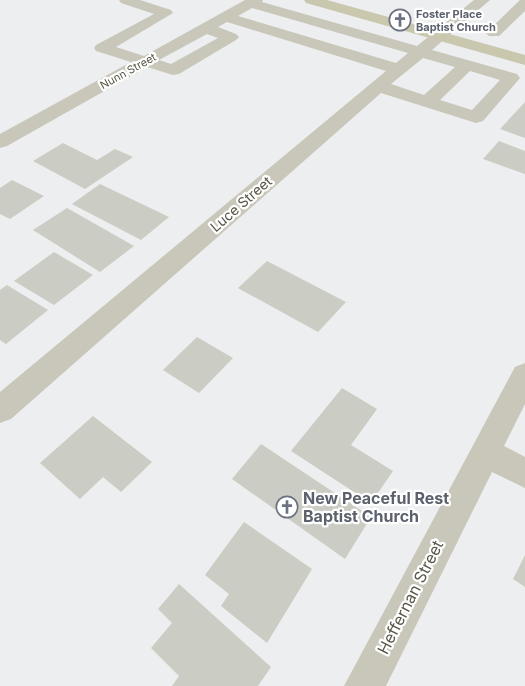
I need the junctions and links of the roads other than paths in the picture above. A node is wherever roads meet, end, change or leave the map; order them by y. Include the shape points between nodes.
1 (126, 0) edge
2 (311, 0) edge
3 (483, 0) edge
4 (253, 2) edge
5 (525, 3) edge
6 (226, 17) junction
7 (446, 26) junction
8 (205, 28) junction
9 (494, 33) junction
10 (509, 37) dead end
11 (175, 45) junction
12 (420, 53) junction
13 (202, 54) junction
14 (525, 60) edge
15 (145, 61) junction
16 (466, 66) junction
17 (398, 70) junction
18 (378, 86) junction
19 (427, 102) junction
20 (0, 142) edge
21 (525, 375) edge
22 (0, 410) edge
23 (485, 452) junction
24 (525, 473) edge
25 (364, 686) edge

1 - 15 street via 166,13 102,48
2 - 7 main road
3 - 7 street, Luce Street
4 - 6 street, Nunn Street
4 - 12 street
5 - 9 street
6 - 8 street, Nunn Street
6 - 17 street
7 - 9 main road
7 - 12 street, Luce Street
7 - 14 main road
8 - 11 street, Nunn Street
8 - 13 street via 231,37
9 - 10 main road
11 - 13 street
11 - 15 street, Nunn Street
12 - 16 street
12 - 17 street, Luce Street
13 - 15 street via 173,70
15 - 20 street, Nunn Street
16 - 19 street
16 - 19 street via 511,78 476,118
17 - 18 street, Luce Street
18 - 19 street
18 - 22 street, Luce Street
21 - 23 street, Heffernan Street
23 - 24 street
23 - 25 street, Heffernan Street

